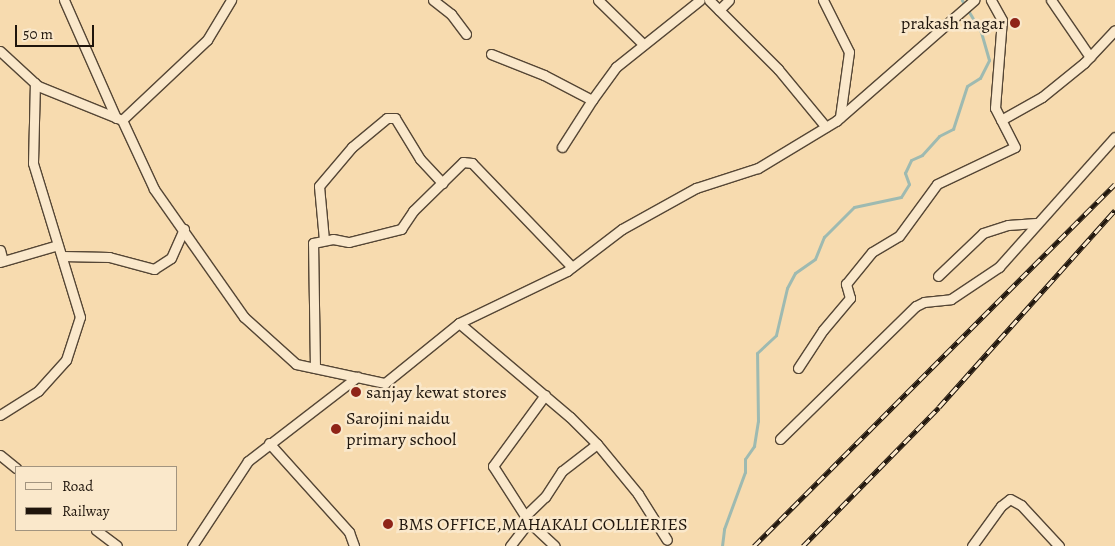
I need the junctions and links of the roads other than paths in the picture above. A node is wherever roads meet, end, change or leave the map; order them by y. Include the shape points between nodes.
1 (64, 0) edge
2 (231, 0) edge
3 (433, 0) edge
4 (598, 0) edge
5 (700, 0) edge
6 (709, 0) edge
7 (729, 0) edge
8 (823, 0) edge
9 (974, 0) edge
10 (991, 0) edge
11 (1051, 0) edge
12 (719, 10) junction
13 (1115, 30) edge
14 (466, 34) dead end
15 (643, 44) junction
16 (0, 51) edge
17 (491, 54) dead end
18 (1090, 57) junction
19 (35, 83) junction
20 (592, 100) junction
21 (840, 117) junction
22 (119, 119) junction
23 (1001, 120) junction
24 (826, 127) junction
25 (1115, 137) edge
26 (562, 147) dead end
27 (442, 183) junction
28 (1036, 223) junction
29 (184, 229) junction
30 (324, 240) junction
31 (58, 245) junction
32 (0, 250) edge
33 (62, 256) junction
34 (2, 261) edge
35 (572, 267) junction
36 (938, 276) dead end
37 (459, 323) junction
38 (315, 368) junction
39 (798, 368) dead end
40 (357, 377) junction
41 (545, 396) junction
42 (0, 415) edge
43 (780, 439) dead end
44 (269, 442) junction
45 (597, 444) junction
46 (0, 454) edge
47 (15, 467) edge
48 (527, 519) junction
49 (97, 531) edge
50 (667, 540) dead end
51 (117, 546) edge
52 (192, 546) edge
53 (354, 546) edge
54 (510, 546) edge
55 (556, 546) edge
56 (972, 546) edge
57 (1059, 546) edge

1 - 22 street
2 - 22 street via 207,40
3 - 14 street via 451,14
4 - 15 street
5 - 15 street
6 - 12 street
7 - 12 street
8 - 21 street via 849,52
9 - 21 street
10 - 23 street via 1002,20 995,103
11 - 18 street
12 - 24 street via 778,69
13 - 18 street
15 - 20 street via 616,67
16 - 19 street
17 - 20 street via 544,75
18 - 23 street via 1042,97
19 - 22 street
19 - 31 street via 33,163
20 - 26 street
21 - 24 street
22 - 29 street via 154,189
23 - 39 street via 1015,144 1014,150 937,184 899,236 872,252 846,284 850,298 823,330
24 - 35 street via 758,168 696,188 622,229
25 - 28 street
27 - 30 street via 413,211 401,229 349,242
27 - 30 street via 420,159 395,118 387,118 352,147 319,186
27 - 35 street via 460,164 472,163
28 - 36 street via 1008,225 983,233
28 - 43 street via 999,266 955,298 916,306
29 - 33 street via 171,258 154,269 109,257
29 - 38 street via 244,317 296,364
30 - 38 street via 313,245
31 - 33 street
31 - 34 street
32 - 34 street
33 - 42 street via 80,314 71,350 38,391
35 - 37 street
37 - 40 street via 385,383
37 - 41 street
38 - 40 street
40 - 44 street
41 - 45 street
41 - 48 street via 493,466
44 - 52 street via 240,471
44 - 53 street via 349,532
45 - 48 street via 562,471
45 - 50 street via 638,494
46 - 47 street
48 - 54 street
48 - 55 street
49 - 51 street
56 - 57 street via 1001,506 1010,499 1021,505

